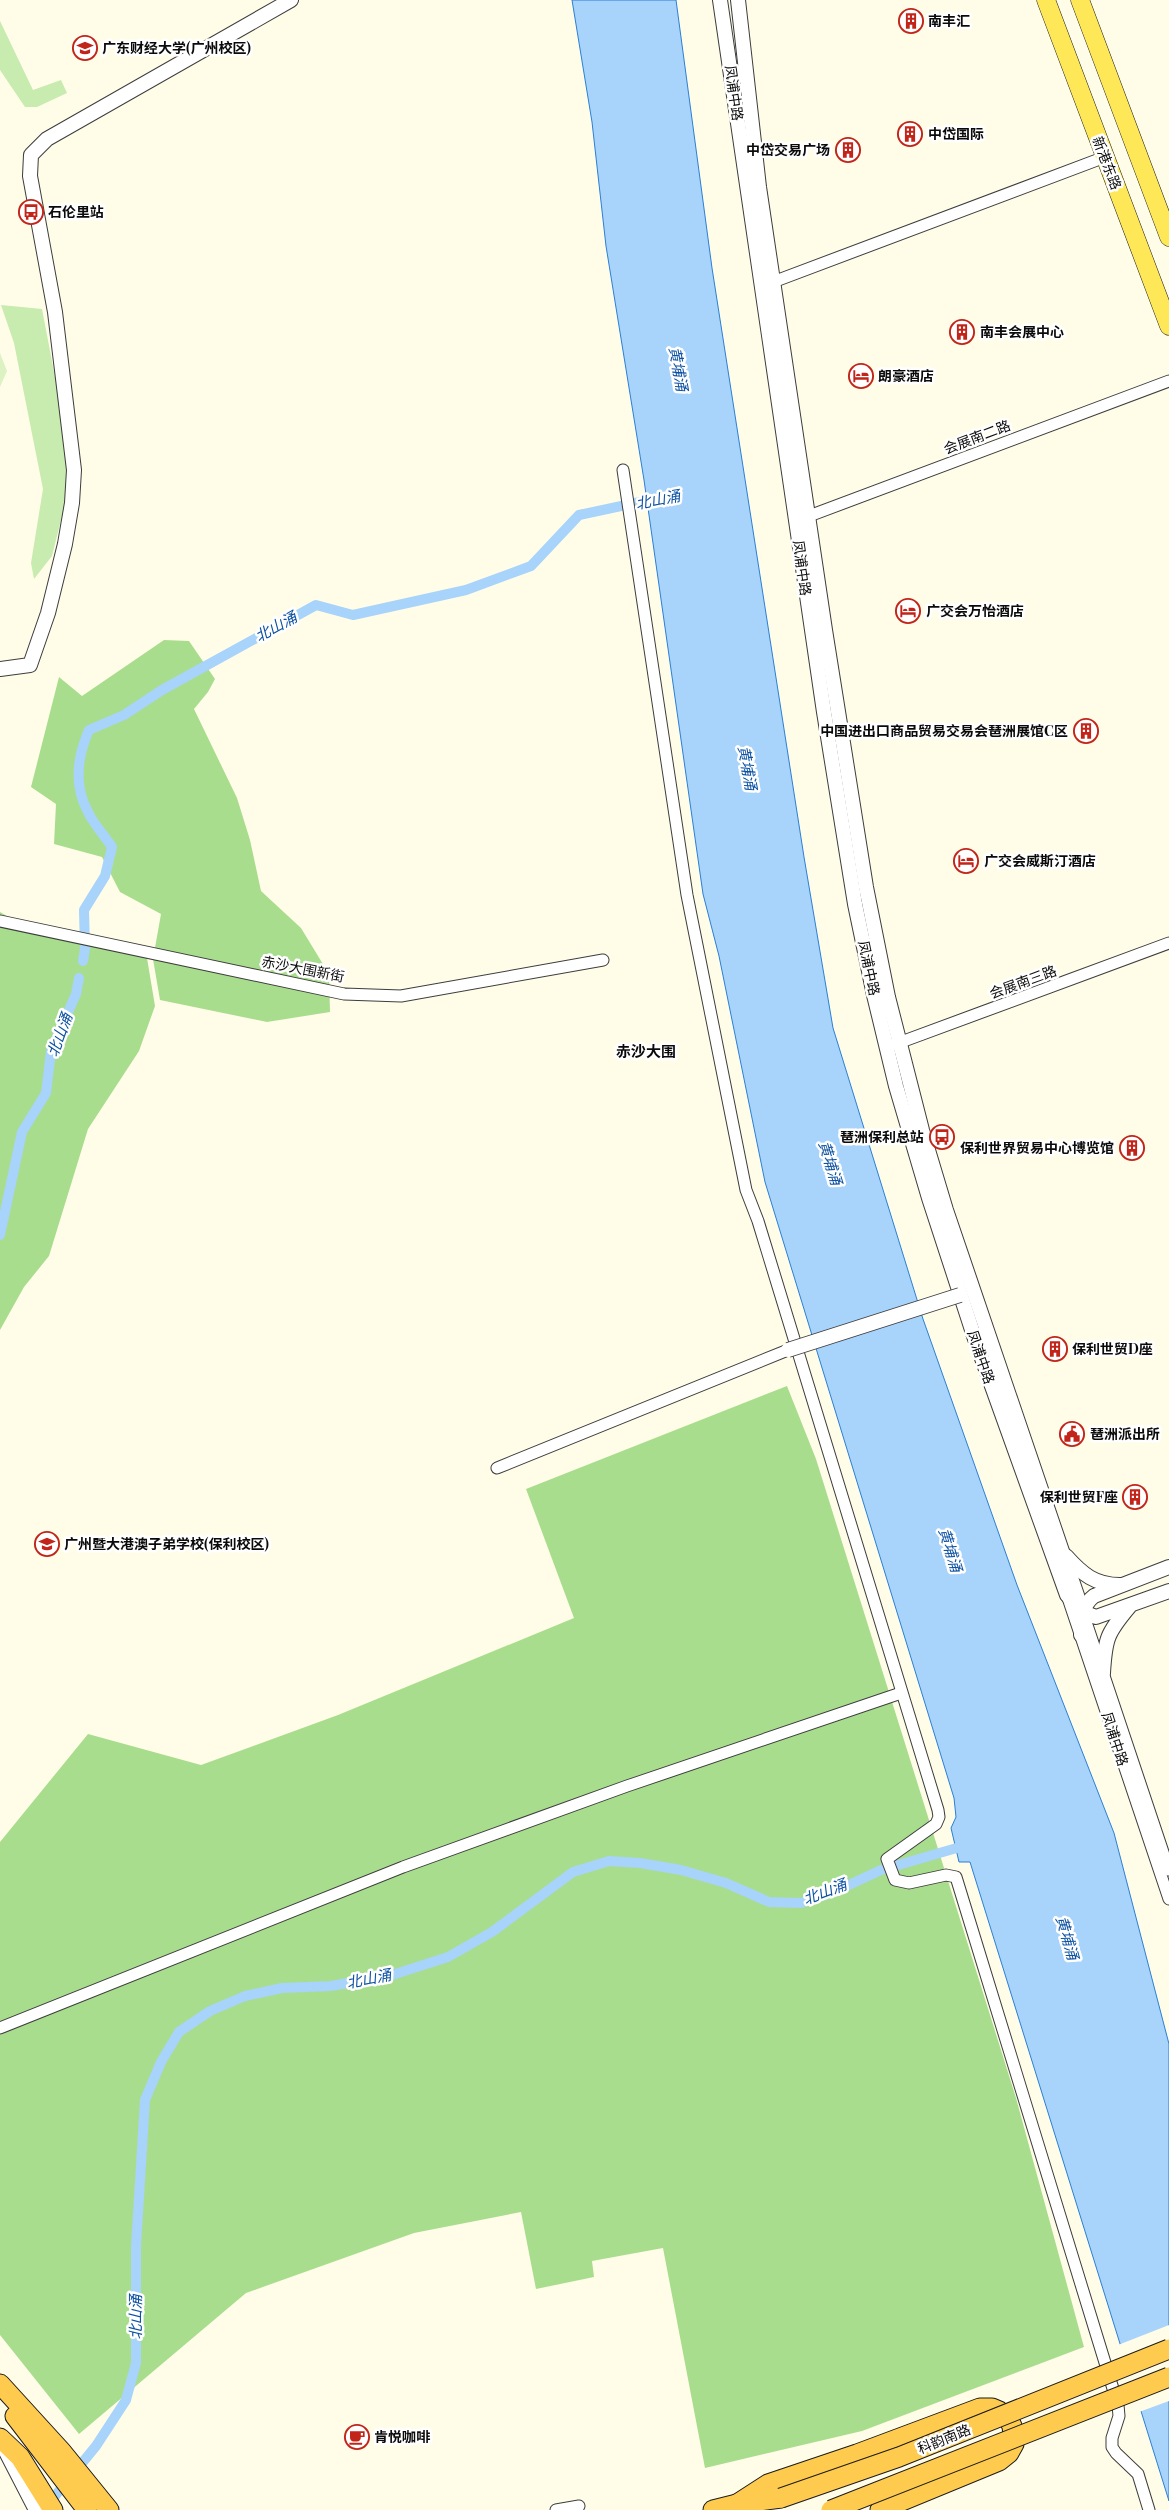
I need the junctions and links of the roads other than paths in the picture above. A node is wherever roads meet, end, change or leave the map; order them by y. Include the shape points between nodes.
1 (291, 0) edge
2 (720, 0) edge
3 (738, 0) edge
4 (1046, 0) edge
5 (1080, 0) edge
6 (1105, 158) junction
7 (1169, 237) edge
8 (768, 285) junction
9 (1169, 326) edge
10 (1169, 381) edge
11 (622, 470) dead end
12 (810, 517) junction
13 (795, 520) junction
14 (0, 669) edge
15 (0, 921) edge
16 (1169, 943) edge
17 (603, 960) dead end
18 (893, 1045) junction
19 (960, 1295) junction
20 (788, 1350) joint
21 (497, 1468) dead end
22 (1061, 1551) junction
23 (1169, 1567) edge
24 (1123, 1585) junction
25 (1169, 1591) edge
26 (1067, 1595) junction
27 (1131, 1605) junction
28 (1083, 1612) junction
29 (1081, 1635) junction
30 (1103, 1673) junction
31 (901, 1693) junction
32 (1169, 1870) edge
33 (1169, 1900) edge
34 (0, 2028) edge
35 (1169, 2349) edge
36 (1169, 2377) edge
37 (0, 2384) edge
38 (0, 2397) edge
39 (0, 2440) edge
40 (34, 2491) junction
41 (579, 2504) edge
42 (737, 2504) junction
43 (36, 2510) edge
44 (53, 2510) edge
45 (87, 2510) edge
46 (109, 2510) edge
47 (556, 2510) edge
48 (713, 2510) edge
49 (831, 2510) edge
50 (880, 2510) edge
51 (1149, 2510) edge

1 - 14 street via 47,138 31,155 30,176 63,373 74,488 58,572 30,664
2 - 8 street, 凤浦中路
3 - 8 street, 凤浦中路
4 - 6 main road, 新港东路
5 - 7 main road
6 - 8 street
6 - 9 main road, 新港东路
8 - 12 street, 凤浦中路
8 - 13 street, 凤浦中路
10 - 12 street, 会展南二路
11 - 31 street via 687,895 746,1190
12 - 13 street, 会展南二路
12 - 18 street, 凤浦中路
13 - 18 street, 凤浦中路 via 855,904
15 - 17 street, 赤沙大围新街 via 344,994 401,996
16 - 18 street, 会展南三路
18 - 19 street, 凤浦中路 via 929,1198
18 - 22 street, 凤浦中路
19 - 20 street, bridge
19 - 26 street, 凤浦中路
20 - 21 street
22 - 24 street via 1086,1577 1109,1585
22 - 28 street, 凤浦中路
23 - 24 street
24 - 28 street via 1094,1596
25 - 27 street
26 - 28 street
26 - 29 street, 凤浦中路
27 - 28 street via 1096,1617
27 - 30 street via 1110,1631
28 - 29 street
28 - 30 street, 凤浦中路
29 - 33 street, 凤浦中路
30 - 32 street, 凤浦中路
31 - 34 street via 627,1786 403,1867
31 - 51 street via 939,1817 927,1832 888,1859 895,1880 909,1883 946,1874 956,1877 1118,2405 1119,2416 1112,2447 1138,2474
35 - 42 highway, 科韵南路, bridge via 885,2462 781,2498
36 - 49 highway, 科韵南路, bridge
37 - 46 highway
38 - 45 highway
39 - 40 highway via 20,2457
40 - 43 street
40 - 44 highway
41 - 47 street
42 - 48 highway, 科韵南路
42 - 50 highway via 768,2484 971,2411 992,2408 1008,2418 1014,2444 999,2462

